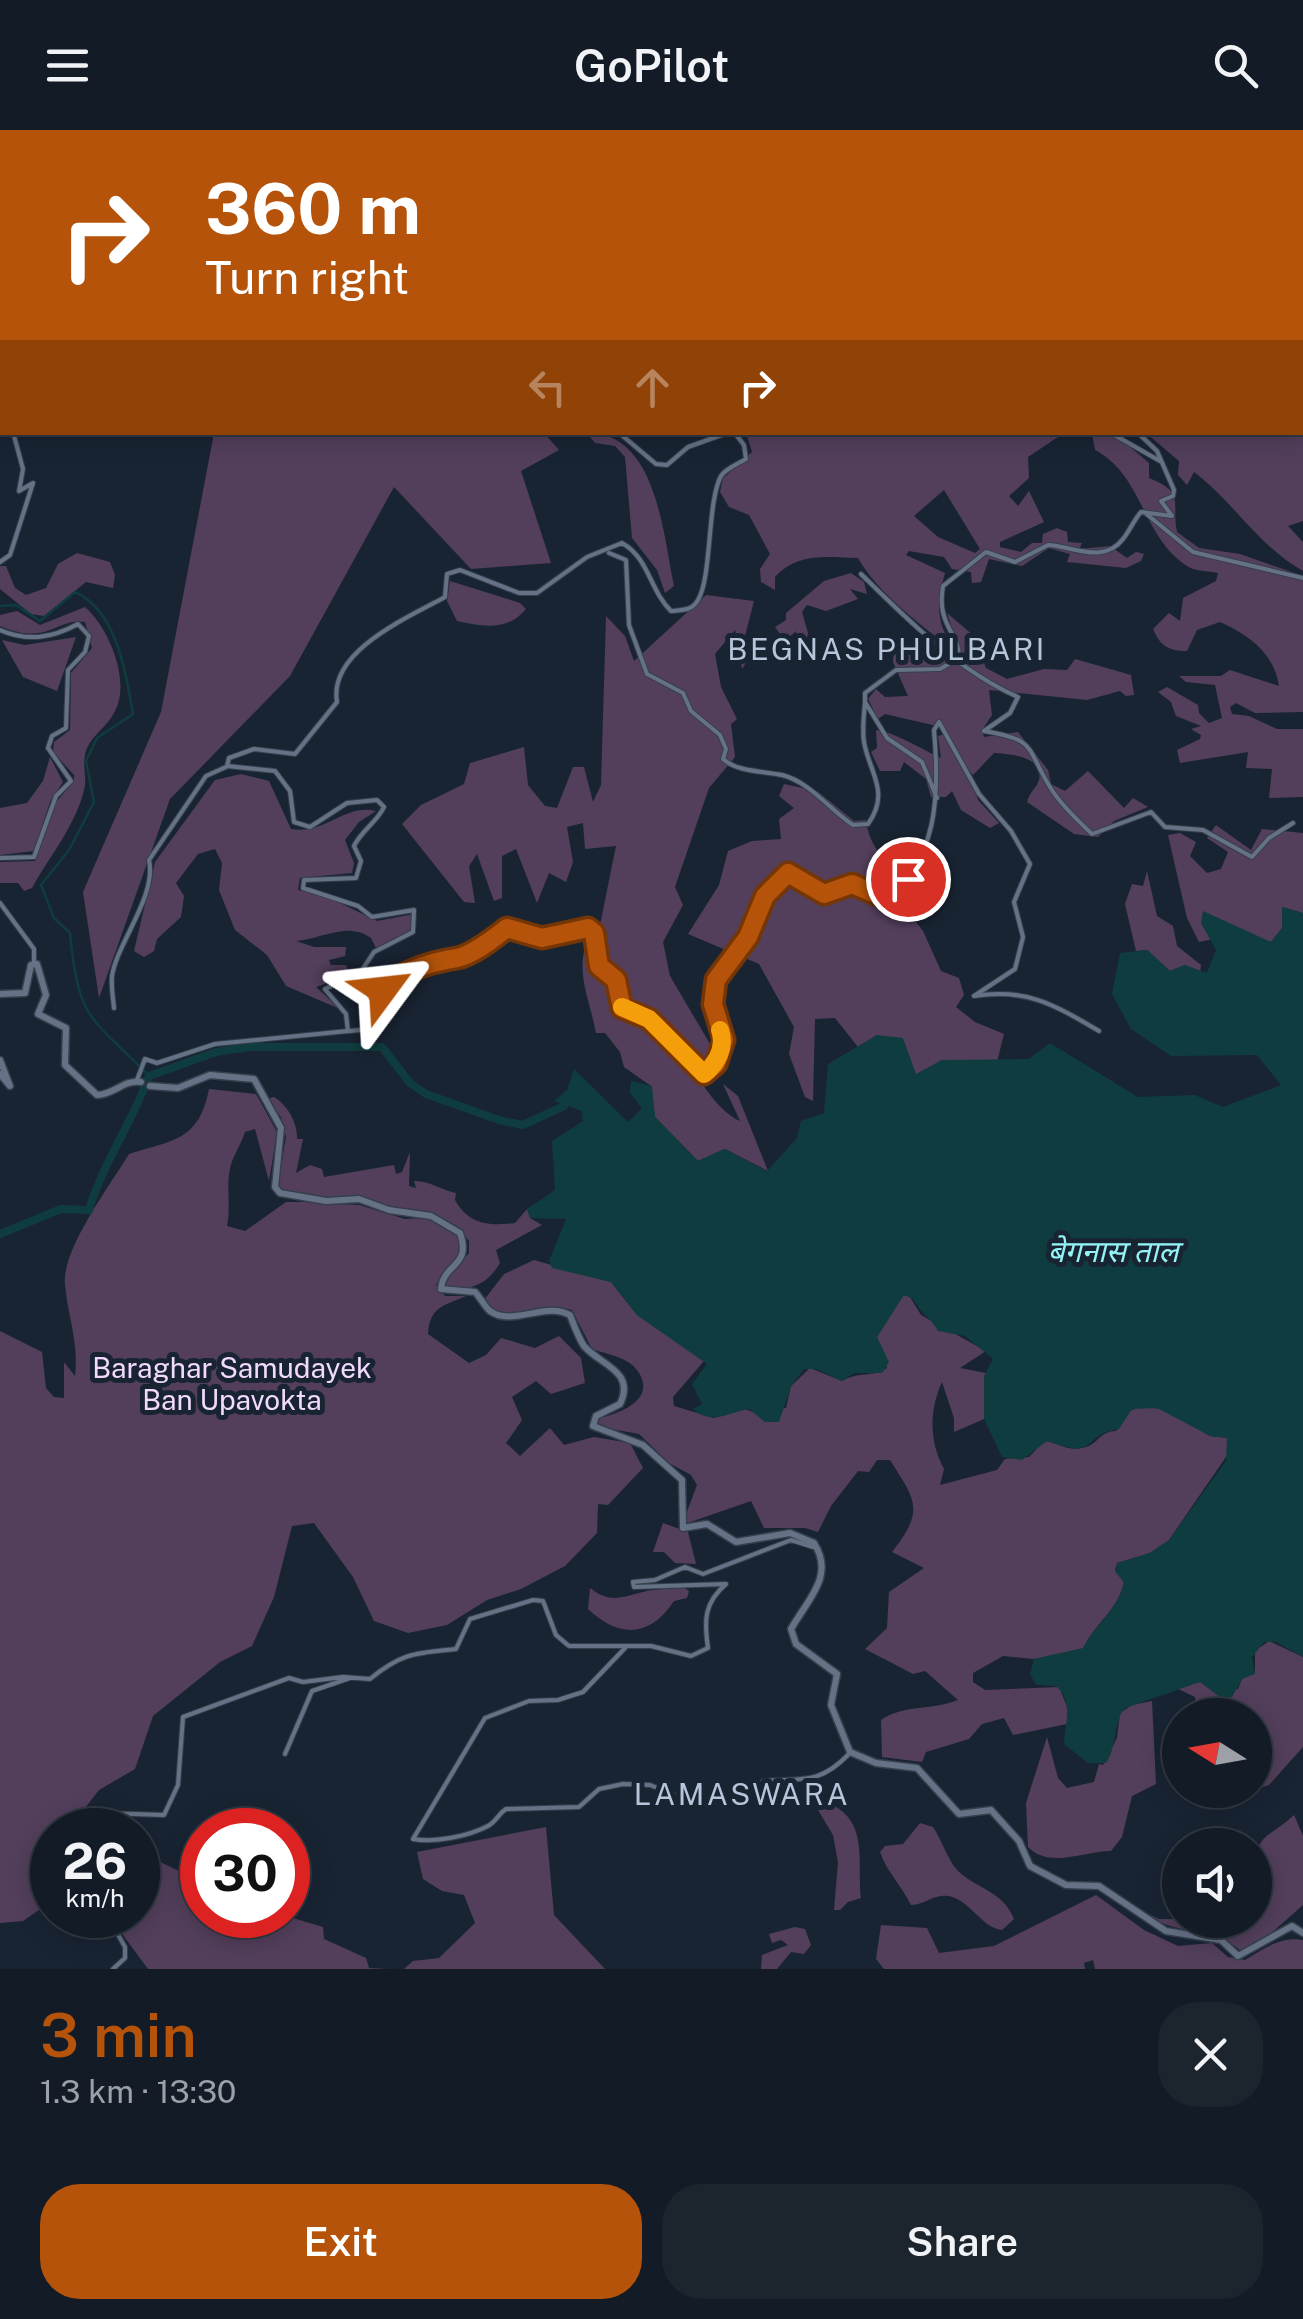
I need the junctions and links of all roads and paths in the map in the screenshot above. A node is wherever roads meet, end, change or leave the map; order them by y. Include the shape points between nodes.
1 (15, 435) edge
2 (622, 435) edge
3 (724, 435) edge
4 (735, 435) edge
5 (1114, 435) edge
6 (1140, 435) edge
7 (1160, 461) junction
8 (1144, 512) junction
9 (606, 552) junction
10 (0, 562) edge
11 (861, 574) dead end
12 (1303, 578) edge
13 (0, 630) edge
14 (959, 658) junction
15 (865, 702) junction
16 (227, 766) junction
17 (937, 799) junction
18 (1292, 823) dead end
19 (0, 858) edge
20 (0, 903) edge
21 (34, 964) junction
22 (0, 994) edge
23 (114, 1008) dead end
24 (348, 1030) junction
25 (1099, 1031) dead end
26 (0, 1060) edge
27 (0, 1074) edge
28 (143, 1083) junction
29 (818, 1549) junction
30 (625, 1648) junction
31 (350, 1678) junction
32 (850, 1752) junction
33 (285, 1754) dead end
34 (160, 1815) edge
35 (1303, 1933) edge
36 (120, 1938) edge
37 (112, 1969) edge

1 - 10 street via 23,469 18,491 32,482 10,555
2 - 3 street via 656,464 667,465 688,448
4 - 9 street via 746,458 723,472 715,492 698,602 670,611 629,547 622,543
5 - 7 street
6 - 7 street
7 - 8 street via 1174,492 1161,504 1174,514
8 - 12 street via 1193,552
8 - 14 street via 1105,551 1084,554 1048,544 1018,561 988,552 971,561 945,583 942,594 942,620
9 - 15 street via 626,560 629,624 646,674 683,693 698,720 720,736 723,759 732,768 796,781 853,825 868,824 878,775 864,741
9 - 16 street via 587,557 537,593 460,570 446,574 445,598 376,636 342,670 334,687 338,702 295,754 254,749 229,758
11 - 14 street via 902,618
13 - 19 street via 49,637 78,624 89,636 85,652 68,670 66,728 52,736 48,748 71,781 56,796 34,856
14 - 15 street via 940,669 896,670 866,692
14 - 18 street via 984,684 1018,697 1010,713 984,731 1022,741 1050,789 1092,834 1151,812 1165,826 1204,830 1252,858
15 - 17 street via 887,738 922,762
16 - 23 street via 206,776 149,860 137,919 112,975
16 - 24 street via 275,771 290,791 294,822 301,827 347,803 377,800 384,807 354,846 361,861 356,878 304,880 303,888 372,917 414,910 413,932 374,952 360,974 325,988 346,1014
17 - 24 street via 908,879 888,891 868,893 852,884 824,894 788,873 765,896 748,937 716,980 713,1004 724,1040 716,1064 704,1074 649,1019 622,1008 616,980 599,966 588,928 542,938 507,928 460,958 396,977 374,1008 371,1030
17 - 25 street via 939,722 979,794 1030,864 1014,902 1024,937 1015,969 974,996 1033,996
20 - 21 street via 28,940
21 - 22 main road via 25,993
21 - 28 main road via 46,995 38,1014 66,1028 64,1065 97,1095
24 - 28 street via 290,1040 242,1039 158,1064 145,1060
26 - 27 main road via 10,1086
28 - 29 main road via 178,1088 210,1075 254,1079 280,1128 280,1192 359,1199 431,1216 460,1233 464,1246 442,1289 475,1292 501,1315 570,1315 582,1344 623,1382 620,1404 596,1416 594,1426 636,1441 682,1480 683,1528 707,1524 736,1542 790,1533
29 - 30 street via 791,1540 704,1574 685,1567 634,1582 634,1588 726,1584 704,1616 708,1648 682,1658 651,1646
29 - 32 main road via 821,1582 791,1628 796,1644 836,1674 831,1704
30 - 31 street via 569,1646 556,1635 543,1602 533,1600 470,1619 456,1650 420,1651 395,1658 370,1679
30 - 32 street via 584,1692 529,1701 485,1718 413,1839 477,1830 506,1809 579,1808 600,1790 622,1784 650,1785 688,1800 736,1801 756,1792 763,1780 804,1782 823,1774
31 - 33 street via 312,1692
31 - 34 street via 290,1678 183,1717 178,1785
32 - 35 main road via 918,1768 959,1814 991,1810 1019,1841 1030,1866 1066,1885 1099,1886 1166,1931 1221,1940 1238,1956 1292,1926
36 - 37 street via 124,1958

